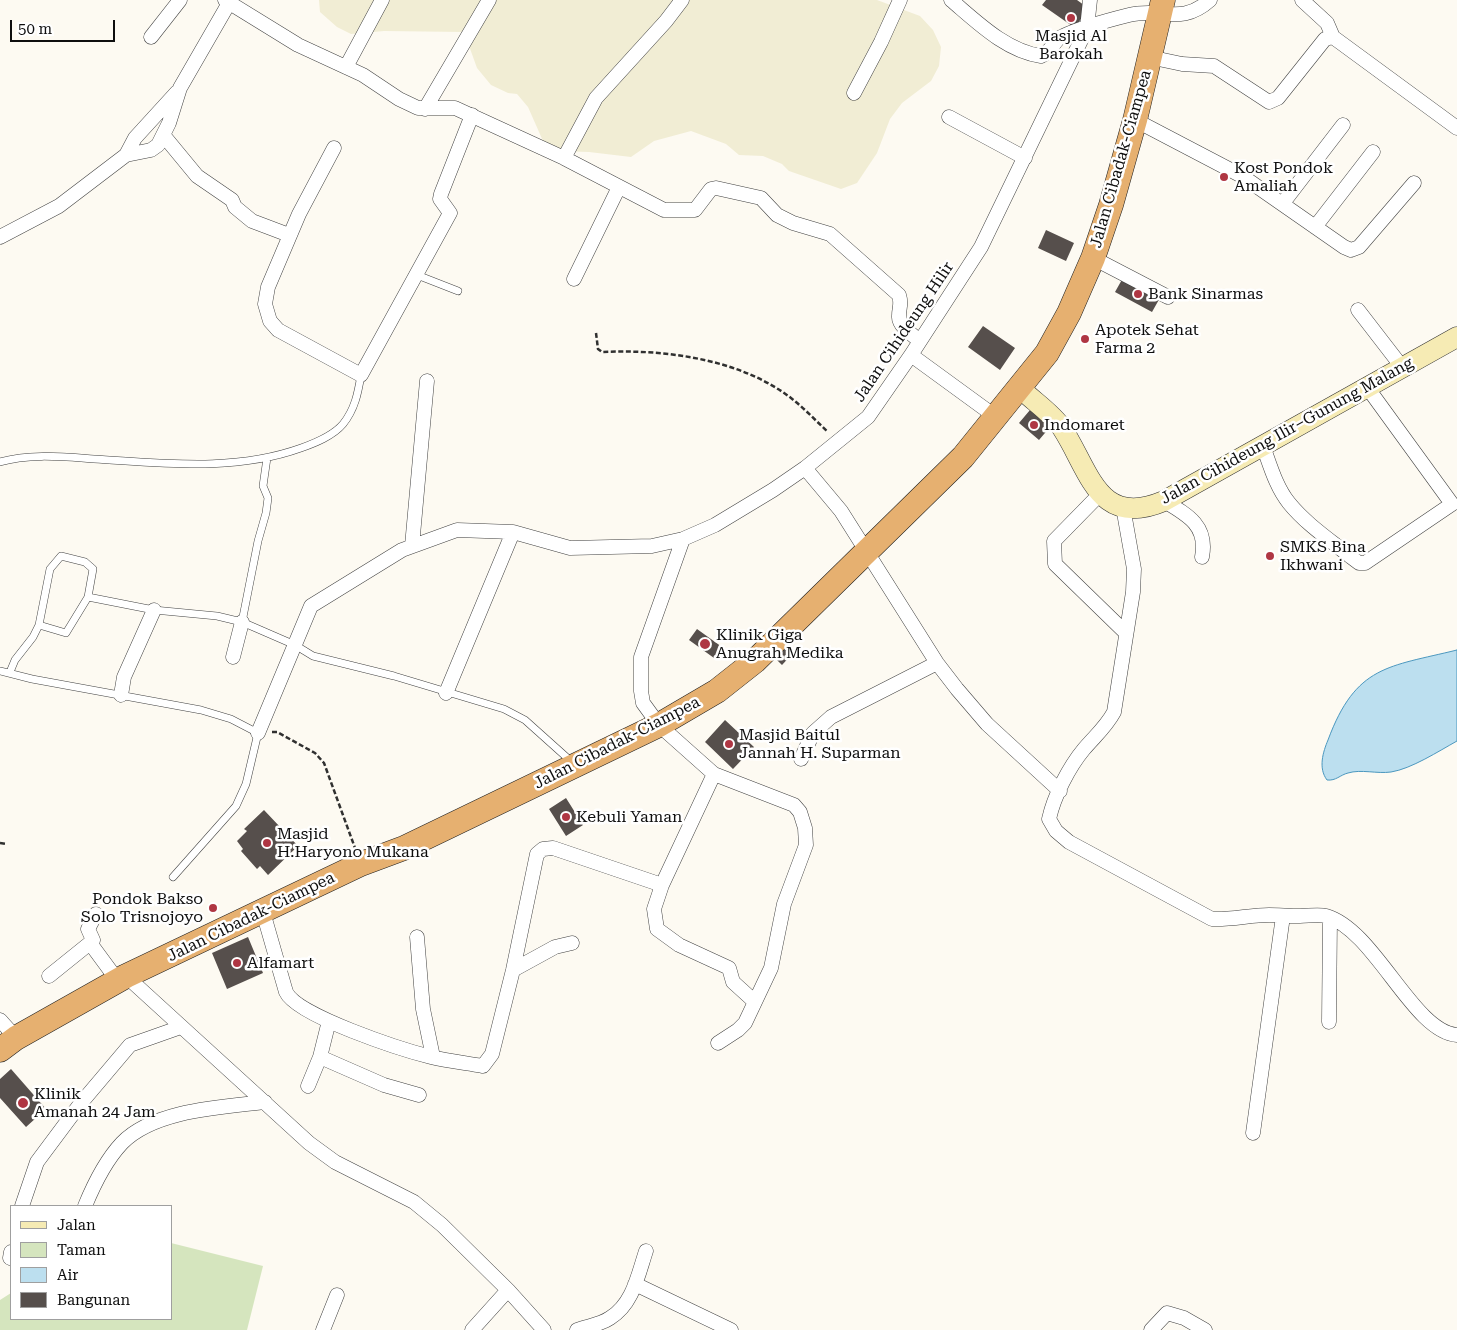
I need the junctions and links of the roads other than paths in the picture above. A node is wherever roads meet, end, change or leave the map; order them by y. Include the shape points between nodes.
1 (180, 0) edge
2 (382, 0) edge
3 (489, 0) edge
4 (682, 0) edge
5 (900, 0) edge
6 (951, 0) edge
7 (1090, 0) edge
8 (1210, 0) edge
9 (1302, 0) edge
10 (227, 1) edge
11 (1161, 6) edge
12 (1087, 28) junction
13 (151, 37) dead end
14 (1333, 37) junction
15 (1150, 56) junction
16 (346, 67) junction
17 (180, 88) junction
18 (854, 93) dead end
19 (425, 109) junction
20 (472, 115) junction
21 (949, 118) dead end
22 (1135, 120) junction
23 (1343, 125) dead end
24 (1457, 128) edge
25 (164, 136) junction
26 (334, 148) dead end
27 (1374, 152) dead end
28 (126, 155) junction
29 (564, 158) junction
30 (1025, 158) junction
31 (1414, 183) dead end
32 (619, 187) junction
33 (1283, 203) junction
34 (1315, 227) junction
35 (289, 235) junction
36 (0, 237) edge
37 (1093, 258) junction
38 (417, 275) junction
39 (574, 279) dead end
40 (458, 291) dead end
41 (1168, 297) dead end
42 (1358, 310) dead end
43 (1457, 337) edge
44 (920, 341) junction
45 (911, 355) junction
46 (1402, 367) junction
47 (361, 375) junction
48 (427, 381) dead end
49 (1367, 387) junction
50 (1020, 388) junction
51 (996, 416) junction
52 (1262, 446) junction
53 (267, 458) junction
54 (0, 462) edge
55 (805, 468) junction
56 (1100, 494) junction
57 (1164, 501) junction
58 (1455, 502) edge
59 (1123, 508) junction
60 (513, 532) junction
61 (683, 539) junction
62 (412, 546) junction
63 (866, 550) junction
64 (1202, 557) dead end
65 (88, 597) junction
66 (154, 610) junction
67 (242, 622) junction
68 (39, 625) junction
69 (1126, 633) junction
70 (295, 645) junction
71 (233, 657) dead end
72 (937, 663) junction
73 (0, 671) edge
74 (10, 672) junction
75 (446, 693) junction
76 (121, 695) junction
77 (659, 725) junction
78 (258, 733) junction
79 (801, 759) dead end
80 (575, 765) junction
81 (714, 774) junction
82 (1060, 791) junction
83 (172, 877) dead end
84 (662, 885) junction
85 (263, 912) junction
86 (96, 914) dead end
87 (1284, 916) junction
88 (1330, 918) junction
89 (417, 937) dead end
90 (90, 943) junction
91 (572, 943) dead end
92 (512, 970) junction
93 (49, 976) dead end
94 (122, 979) junction
95 (755, 1002) junction
96 (0, 1020) edge
97 (329, 1021) junction
98 (1329, 1022) dead end
99 (181, 1027) junction
100 (1457, 1035) edge
101 (8, 1044) edge
102 (718, 1044) dead end
103 (320, 1057) junction
104 (433, 1057) junction
105 (308, 1086) dead end
106 (419, 1095) dead end
107 (265, 1102) junction
108 (1253, 1133) dead end
109 (22, 1205) edge
110 (85, 1205) edge
111 (646, 1251) dead end
112 (635, 1284) junction
113 (508, 1290) junction
114 (337, 1295) dead end
115 (323, 1330) edge
116 (472, 1330) edge
117 (544, 1330) edge
118 (577, 1330) edge
119 (731, 1330) edge
120 (1151, 1330) edge
121 (1204, 1330) edge

1 - 13 street
2 - 16 street
3 - 19 street
4 - 29 street via 596,98
5 - 18 street
6 - 12 street via 995,36 1036,55 1048,53 1061,36
7 - 12 street, Jalan Cihideung Hilir
8 - 11 street via 1183,16
9 - 14 street via 1327,24
10 - 16 street via 304,48
10 - 17 street
11 - 12 street
11 - 15 highway, Jalan Cibadak-Ciampea
12 - 30 street, Jalan Cihideung Hilir
14 - 15 street via 1325,39 1278,98 1269,102 1214,66 1182,64
14 - 24 street
15 - 22 highway, Jalan Cibadak-Ciampea
16 - 19 street via 399,99
17 - 25 street
17 - 28 street via 135,138
19 - 20 street via 455,108
20 - 29 street
20 - 38 street via 440,194 450,213
21 - 30 street
22 - 33 street via 1242,176
22 - 37 highway, Jalan Cibadak-Ciampea
23 - 33 street
25 - 28 street via 151,150
25 - 35 street via 197,176 232,200 235,207 252,221
26 - 35 street
27 - 34 street
28 - 36 street via 59,206
29 - 32 street
30 - 44 street, Jalan Cihideung Hilir via 981,247
31 - 34 street via 1359,247 1351,250 1344,247
32 - 39 street
32 - 44 street via 667,211 695,210 711,189 716,188 761,198 777,215 830,234 843,244 899,295 902,304 898,316 900,324
33 - 34 street
35 - 47 street via 268,287 265,304 270,321 278,330
37 - 41 street
37 - 50 highway, Jalan Cibadak-Ciampea via 1069,314
38 - 40 lane
38 - 47 street
42 - 46 street
43 - 46 main road, Jalan Cihideung Ilir–Gunung Malang
44 - 45 street, Jalan Cihideung Hilir
45 - 51 street
45 - 55 street, Jalan Cihideung Hilir via 868,417
46 - 49 main road, Jalan Cihideung Ilir–Gunung Malang
47 - 53 lane via 352,410 341,426 314,444
48 - 62 street
49 - 52 main road, Jalan Cihideung Ilir–Gunung Malang
49 - 58 street
50 - 51 highway, Jalan Cibadak-Ciampea
50 - 56 main road via 1060,426
51 - 63 highway, Jalan Cibadak-Ciampea via 963,457
52 - 57 main road, Jalan Cihideung Ilir–Gunung Malang
52 - 58 street via 1288,502 1362,564
53 - 54 lane via 210,465 67,457 14,458
53 - 67 lane via 263,486 268,498 266,514
55 - 61 street, Jalan Cihideung Hilir via 714,525
55 - 63 street via 841,511
56 - 59 main road
56 - 69 street via 1054,541 1055,564
57 - 59 main road, Jalan Cihideung Ilir–Gunung Malang via 1148,508
57 - 64 street via 1195,523 1205,544
59 - 69 street via 1134,569
60 - 61 street, Jalan Cihideung Hilir via 570,548 652,546
60 - 62 street, Jalan Cihideung Hilir via 457,530
60 - 75 street
61 - 77 street via 641,658 642,697
62 - 70 street, Jalan Cihideung Hilir via 316,602 308,611
63 - 72 street
63 - 77 highway, Jalan Cibadak-Ciampea via 755,661 717,691
65 - 66 lane
65 - 68 lane via 66,633
65 - 68 lane via 93,569 86,562 61,556 50,569
66 - 67 lane via 217,616
66 - 76 street via 124,677
67 - 70 lane
67 - 71 street
68 - 74 lane
69 - 82 street via 1114,712 1104,729 1076,760
70 - 75 lane via 313,656
70 - 78 street, Jalan Cihideung Hilir
72 - 79 street via 831,717 813,734
72 - 82 street via 974,710
73 - 74 lane
74 - 76 lane
75 - 80 lane via 515,714
76 - 78 lane via 217,714
77 - 80 highway, Jalan Cibadak-Ciampea
77 - 81 street
78 - 83 lane, Jalan Cihideung Hilir via 246,784 236,806
80 - 85 highway, Jalan Cibadak-Ciampea
81 - 84 street
81 - 95 street via 794,805 805,828 806,845 784,904 771,968
82 - 87 street via 1049,819 1056,831 1069,842 1212,919
84 - 92 street via 553,848 543,849 534,861
84 - 95 street via 654,909 657,929 678,945 729,968 733,982
85 - 94 highway, Jalan Cibadak-Ciampea
85 - 97 street via 289,998 310,1013
86 - 90 street via 88,929 93,940
87 - 88 street
87 - 108 street
88 - 98 street
88 - 100 street via 1354,932 1437,1027
89 - 104 street via 423,1009
90 - 93 street
90 - 94 street
91 - 92 street via 555,947
92 - 104 street via 488,1062 483,1066
94 - 99 street
94 - 101 highway, Jalan Cibadak-Ciampea
95 - 102 street via 738,1030
96 - 101 street
97 - 103 street
97 - 104 street
99 - 107 street
99 - 109 street via 130,1045 37,1162
103 - 105 street
103 - 106 street via 384,1085
107 - 110 street via 200,1111 143,1128 122,1143 113,1155 94,1184
107 - 113 street via 335,1162 414,1202
111 - 112 street
112 - 118 street via 622,1310 609,1319
112 - 119 street
113 - 116 street
113 - 117 street
114 - 115 street
120 - 121 street via 1166,1313 1184,1318

